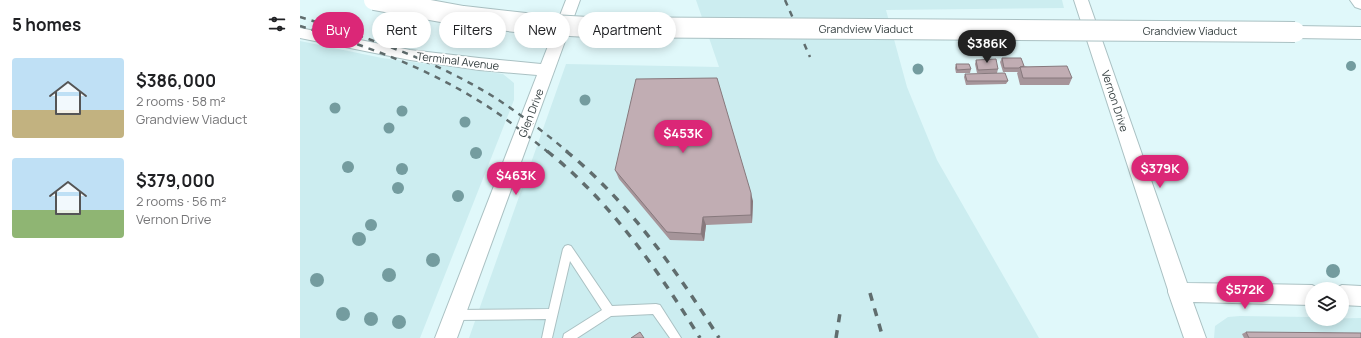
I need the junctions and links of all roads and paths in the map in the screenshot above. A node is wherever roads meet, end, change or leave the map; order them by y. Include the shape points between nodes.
1 (374, 0) edge
2 (574, 0) edge
3 (1081, 0) edge
4 (1359, 0) edge
5 (1361, 3) edge
6 (300, 33) edge
7 (1361, 33) edge
8 (547, 70) junction
9 (1178, 292) junction
10 (1305, 295) edge
11 (1349, 295) edge
12 (1361, 296) edge
13 (609, 311) junction
14 (553, 314) junction
15 (455, 315) junction
16 (446, 338) edge
17 (547, 338) edge
18 (568, 338) edge
19 (676, 338) edge
20 (1195, 338) edge

1 - 7 main road, Grandview Viaduct, bridge via 463,16 588,27
2 - 8 street, Glen Drive
3 - 9 street, Vernon Drive
4 - 5 main road
6 - 8 street, Terminal Avenue via 410,55
8 - 15 street, Glen Drive
9 - 10 street
9 - 20 street, Vernon Drive
11 - 12 street
13 - 14 lane via 568,249
13 - 18 lane
13 - 19 lane via 656,308
14 - 15 lane
14 - 17 lane
15 - 16 street, Glen Drive

